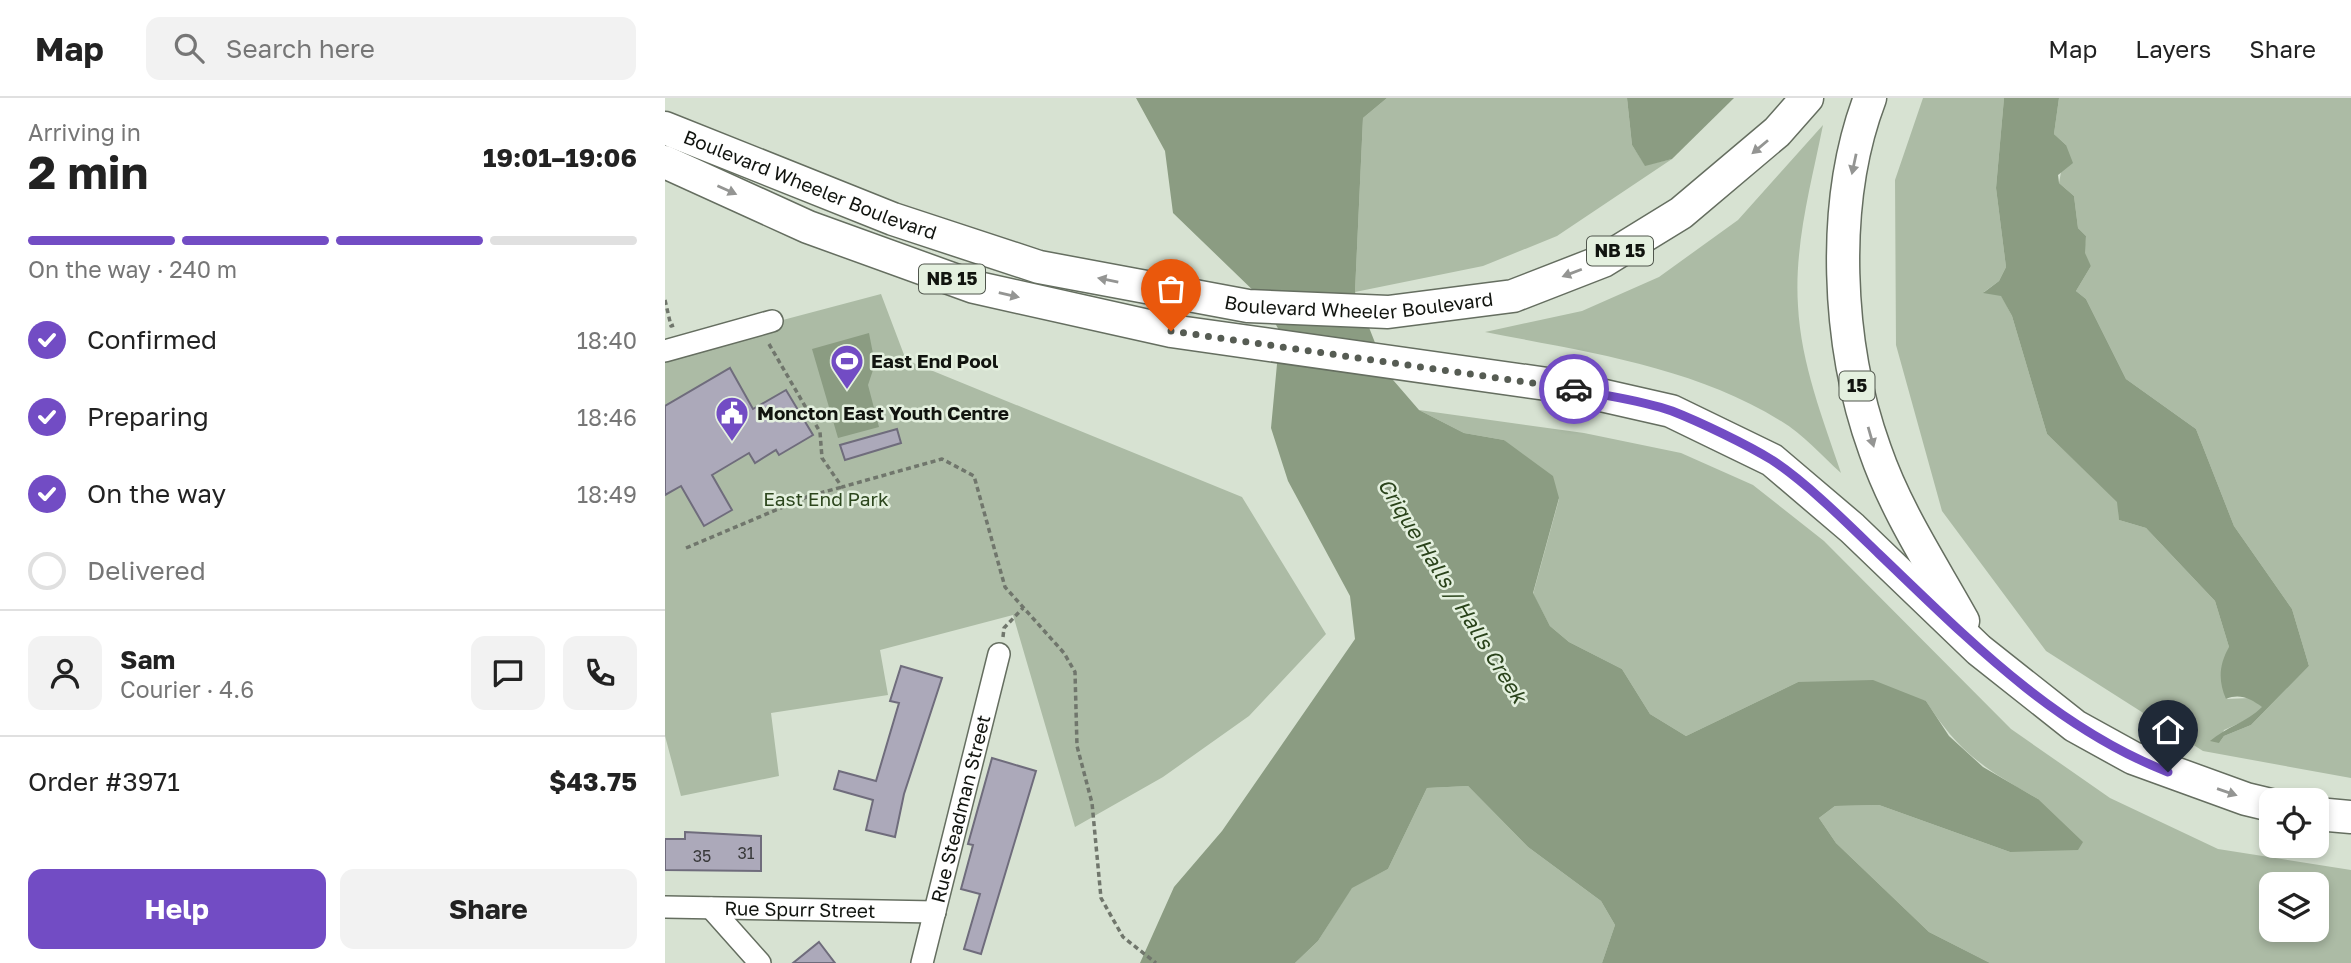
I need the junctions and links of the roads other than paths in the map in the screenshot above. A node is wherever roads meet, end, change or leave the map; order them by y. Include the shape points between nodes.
1 (1807, 98) edge
2 (1870, 98) edge
3 (665, 128) edge
4 (665, 162) edge
5 (765, 323) road end
6 (665, 351) edge
7 (1979, 650) junction
8 (999, 654) road end
9 (2259, 802) edge
10 (2329, 815) edge
11 (2351, 817) edge
12 (665, 907) edge
13 (711, 908) junction
14 (935, 912) junction
15 (759, 963) edge
16 (922, 963) edge

1 -> 3 highway, Boulevard Wheeler Boulevard / NB 15 via 1777,132 1681,213 1603,261 1513,296 1388,312 1248,306 1039,267 893,219
2 -> 7 highway, 15 via 1851,172 1844,243 1845,313 1856,382 1875,450 1902,515
4 -> 7 highway, Boulevard Wheeler Boulevard / NB 15 via 808,227 974,287 1171,331 1561,386 1671,411 1772,460 1852,528
5 - 6 street
7 -> 9 highway, NB 15 via 2075,726 2133,758
8 - 14 street, Rue Steadman Street
10 - 11 highway
12 - 13 street, Rue Spurr Street
13 - 14 street, Rue Spurr Street
13 - 15 street
14 - 16 street, Rue Steadman Street

